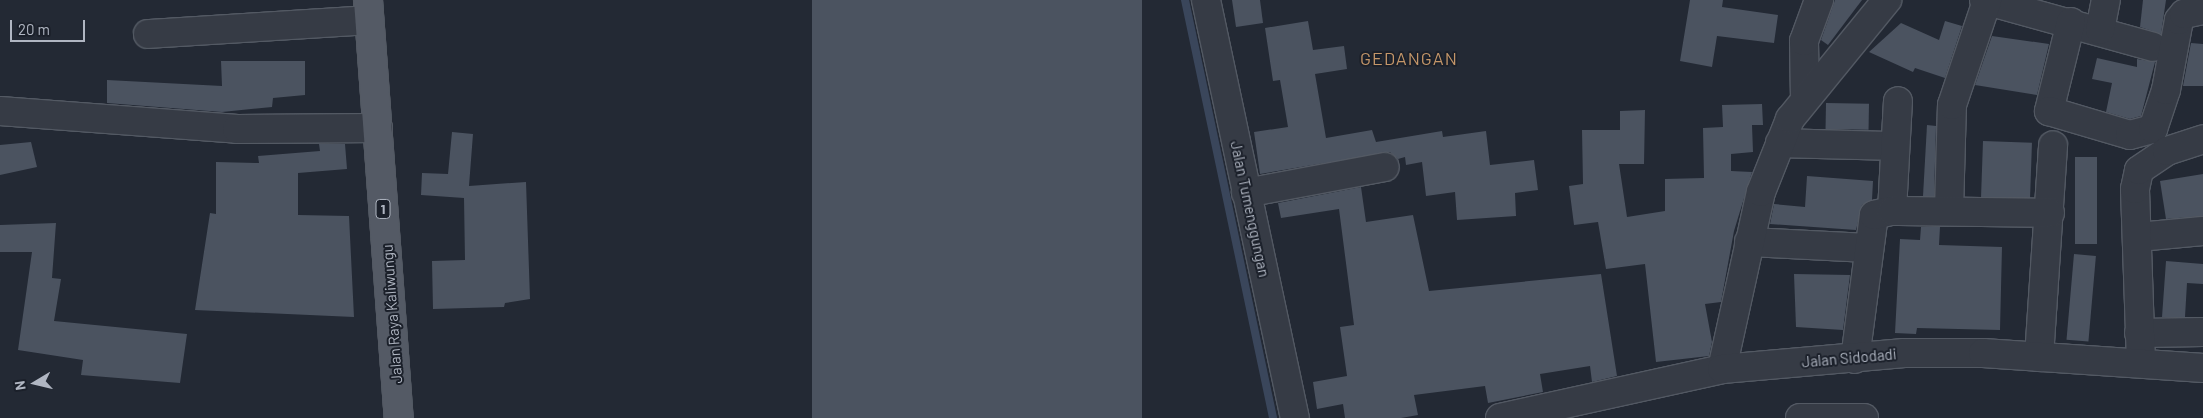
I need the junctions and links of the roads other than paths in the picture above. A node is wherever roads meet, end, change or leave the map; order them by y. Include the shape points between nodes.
1 (1206, 0) edge
2 (1819, 0) edge
3 (1887, 0) edge
4 (2106, 0) edge
5 (1986, 1) edge
6 (2027, 6) edge
7 (369, 10) edge
8 (2203, 10) edge
9 (2071, 22) junction
10 (2100, 30) junction
11 (148, 34) dead end
12 (2153, 48) dead end
13 (1804, 92) junction
14 (1898, 101) dead end
15 (0, 111) edge
16 (378, 128) junction
17 (2203, 139) edge
18 (1780, 143) junction
19 (2053, 145) dead end
20 (1895, 146) junction
21 (1385, 167) dead end
22 (1246, 193) junction
23 (1892, 211) junction
24 (1948, 211) junction
25 (2050, 213) junction
26 (2203, 232) edge
27 (2138, 238) junction
28 (1750, 242) junction
29 (1869, 248) junction
30 (2203, 332) edge
31 (2139, 333) junction
32 (2039, 357) junction
33 (1855, 359) junction
34 (2141, 362) junction
35 (2203, 368) edge
36 (1722, 369) junction
37 (399, 418) edge
38 (1295, 418) edge
39 (1500, 418) edge
40 (1800, 418) edge
41 (1864, 418) edge

1 - 22 street, Jalan Tumenggungan
2 - 13 street via 1804,40
3 - 13 street
4 - 10 street
5 - 6 street
5 - 24 street via 1955,94
6 - 9 street
7 - 11 street
7 - 16 main road, Jalan Raya Kaliwungu / 1
8 - 9 street via 2184,14 2179,20 2166,90 2153,129 2130,135 2049,111
9 - 10 street
10 - 12 street
13 - 18 street
14 - 20 street
15 - 16 street via 237,129
16 - 37 main road, Jalan Raya Kaliwungu / 1
17 - 27 street via 2167,151 2139,170
18 - 20 street
18 - 28 street via 1761,192
19 - 25 street
20 - 23 street
21 - 22 street
22 - 38 street, Jalan Tumenggungan
23 - 24 street
23 - 29 street via 1874,216
24 - 25 street
25 - 32 street
26 - 27 street
27 - 31 street
28 - 29 street
28 - 36 street
29 - 33 street
30 - 31 street
31 - 34 street
32 - 33 street, Jalan Sidodadi via 1904,353
32 - 34 street, Jalan Sidodadi
33 - 36 street, Jalan Sidodadi
34 - 35 street, Jalan Sidodadi
36 - 39 street, Jalan Sidodadi
40 - 41 street

